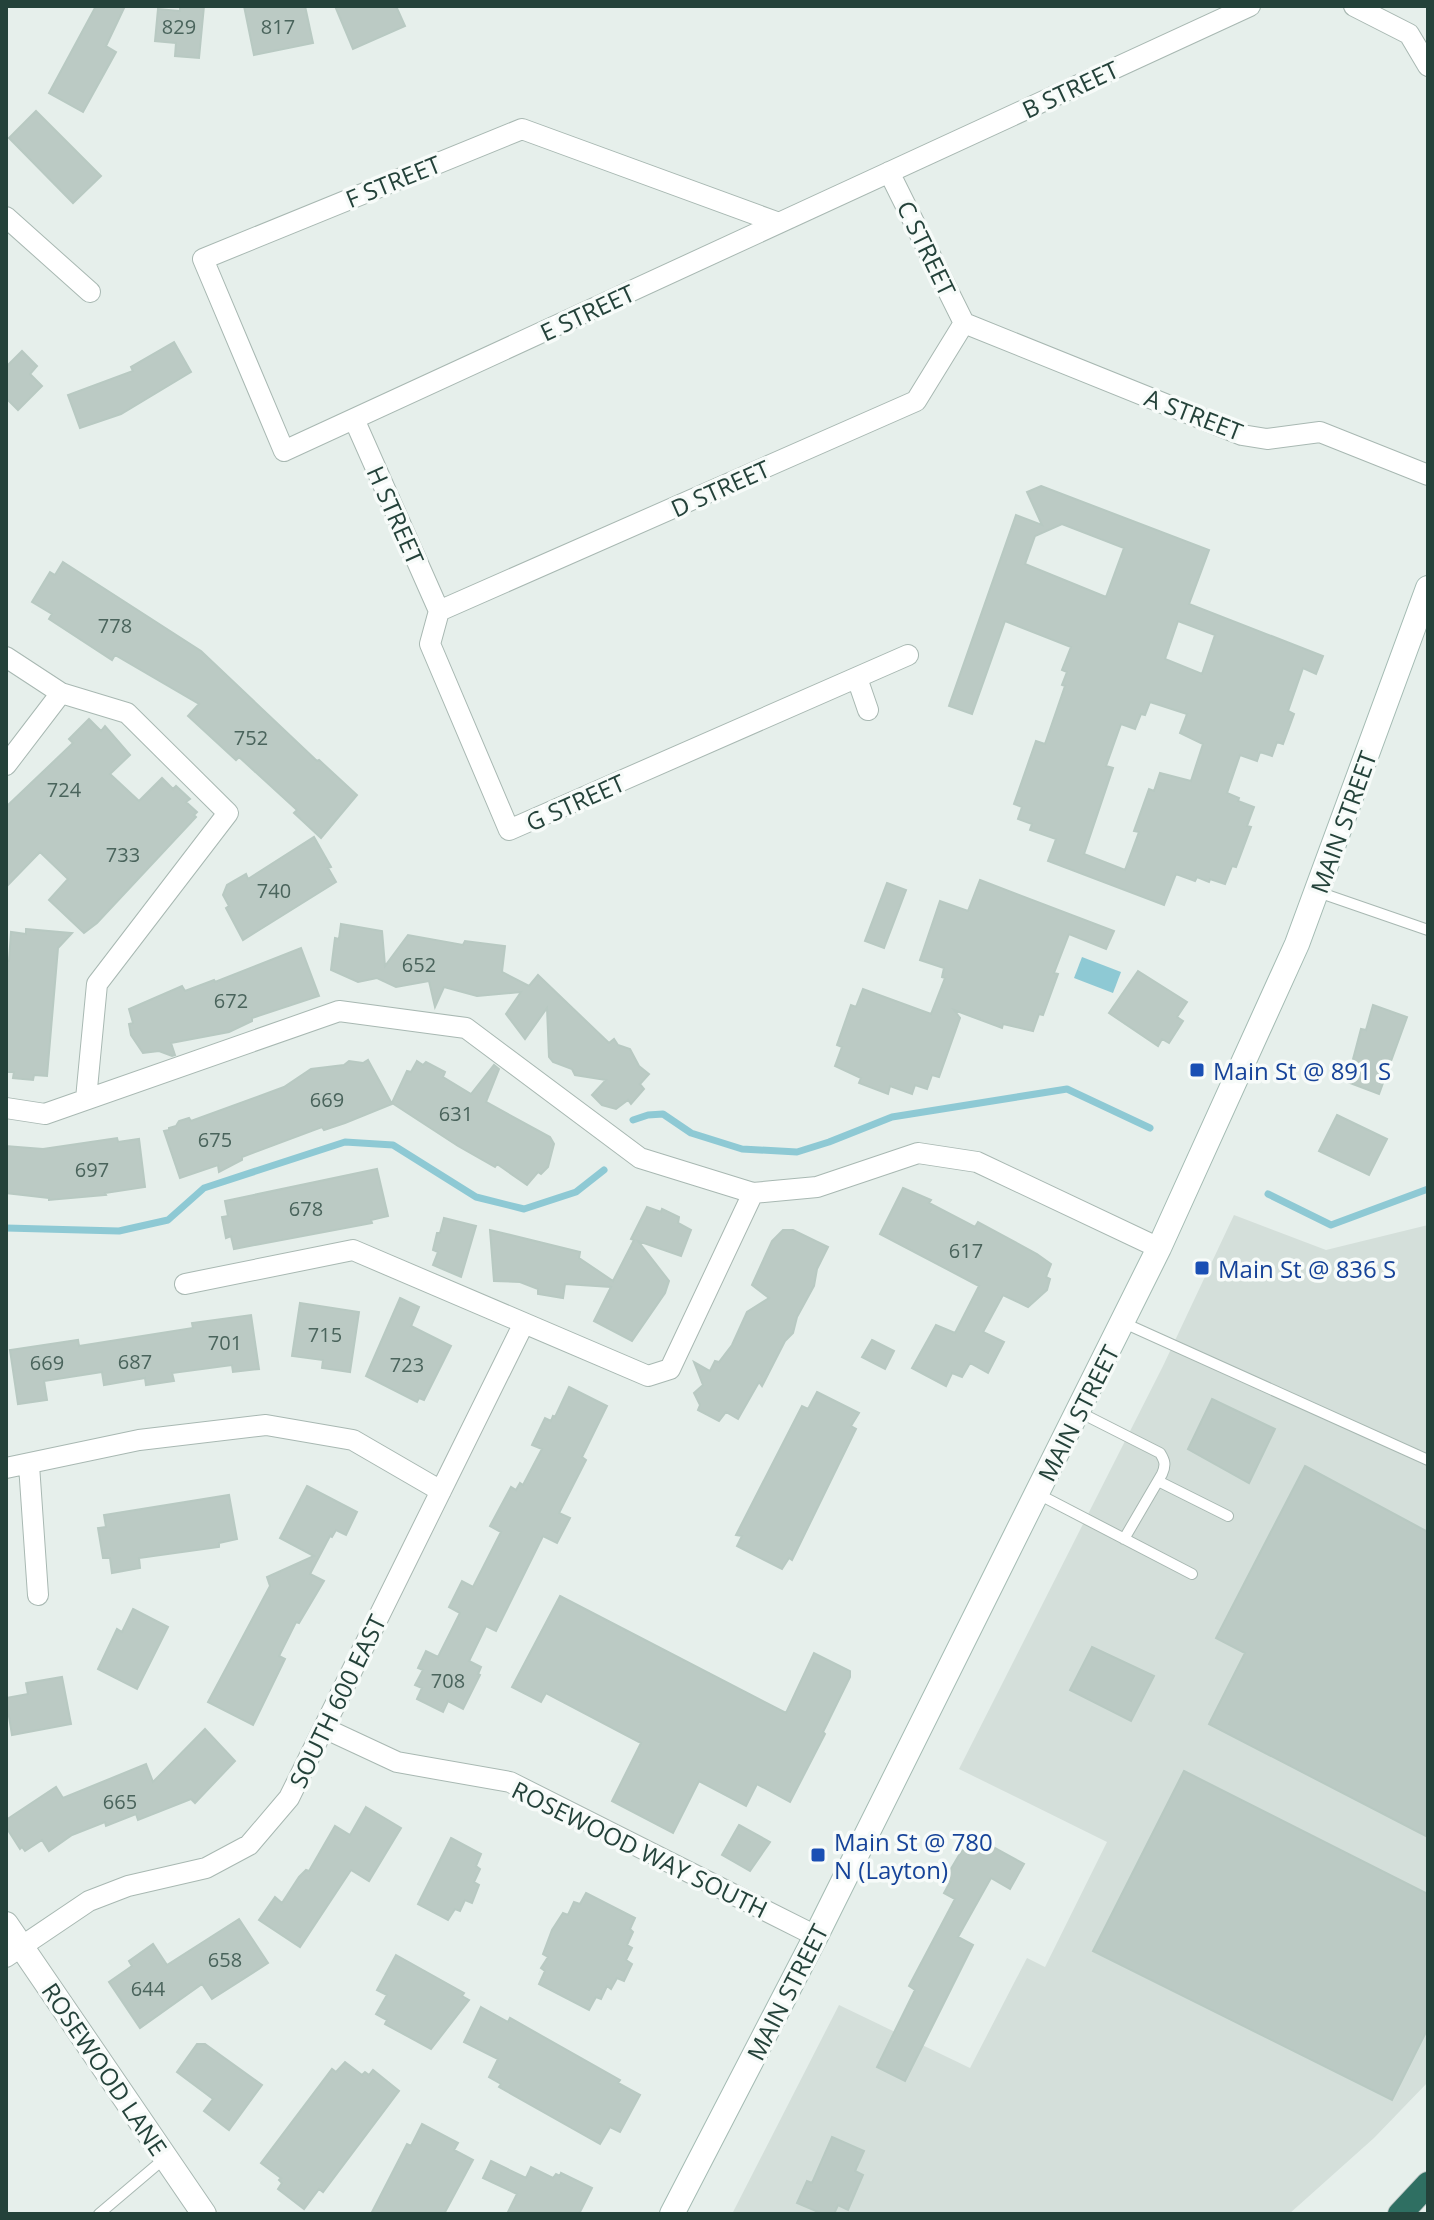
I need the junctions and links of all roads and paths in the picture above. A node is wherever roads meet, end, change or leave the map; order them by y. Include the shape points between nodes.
1 (1250, 6) edge
2 (1354, 6) edge
3 (1428, 66) edge
4 (889, 172) junction
5 (6, 217) edge
6 (779, 223) junction
7 (90, 292) dead end
8 (964, 323) junction
9 (354, 419) junction
10 (284, 451) joint
11 (1428, 475) edge
12 (1428, 588) edge
13 (439, 611) junction
14 (1422, 624) edge
15 (908, 655) dead end
16 (6, 657) edge
17 (857, 678) junction
18 (61, 693) junction
19 (868, 710) dead end
20 (6, 765) edge
21 (1318, 892) junction
22 (1428, 930) edge
23 (86, 1099) junction
24 (6, 1108) edge
25 (753, 1193) junction
26 (1159, 1248) junction
27 (185, 1284) dead end
28 (524, 1323) junction
29 (1124, 1323) junction
30 (1079, 1412) junction
31 (1428, 1460) edge
32 (29, 1465) junction
33 (6, 1468) edge
34 (1158, 1481) junction
35 (441, 1491) junction
36 (1037, 1493) junction
37 (1228, 1516) dead end
38 (1124, 1539) junction
39 (1192, 1574) dead end
40 (38, 1595) dead end
41 (324, 1728) junction
42 (6, 1924) edge
43 (816, 1936) junction
44 (14, 1952) edge
45 (165, 2158) junction
46 (1428, 2184) edge
47 (99, 2214) edge
48 (204, 2214) edge
49 (672, 2214) edge
50 (1400, 2214) edge

1 - 4 street, B STREET
2 - 3 street via 1409,34
4 - 6 street, E STREET
4 - 8 street, C STREET
5 - 7 street
6 - 9 street, E STREET
6 - 10 street, F STREET via 522,129 203,259
8 - 11 street, A STREET via 1242,435 1267,439 1320,432
8 - 13 street, D STREET via 916,401
9 - 10 street, E STREET
9 - 13 street, H STREET
12 - 14 main road, MAIN STREET
13 - 17 street, G STREET via 430,644 509,830
14 - 21 main road, MAIN STREET
15 - 17 street, G STREET
16 - 18 street
17 - 19 street
18 - 20 street
18 - 23 street via 127,713 228,813 97,984
21 - 22 lane
21 - 26 main road, MAIN STREET
23 - 24 street via 45,1114
23 - 25 street via 339,1011 452,1026 466,1028 640,1158
25 - 26 street via 817,1187 918,1153 977,1162
25 - 28 street via 670,1369 648,1376
26 - 29 main road, MAIN STREET
27 - 28 street via 353,1250
28 - 35 street, SOUTH 600 EAST
29 - 30 main road, MAIN STREET
29 - 31 lane
30 - 34 lane via 1160,1453 1165,1467
30 - 36 main road, MAIN STREET
32 - 33 street
32 - 35 street via 139,1440 266,1425 353,1440
32 - 40 street
34 - 37 lane
34 - 38 lane
35 - 41 street, SOUTH 600 EAST
36 - 38 lane
36 - 43 main road, MAIN STREET
38 - 39 lane
41 - 43 street, ROSEWOOD WAY SOUTH via 397,1762 510,1782
41 - 44 street, SOUTH 600 EAST via 289,1798 249,1845 206,1868 89,1901
42 - 44 main road, ROSEWOOD LANE
43 - 49 main road, MAIN STREET
44 - 45 main road, ROSEWOOD LANE
45 - 47 lane
45 - 48 main road, ROSEWOOD LANE
46 - 50 highway

